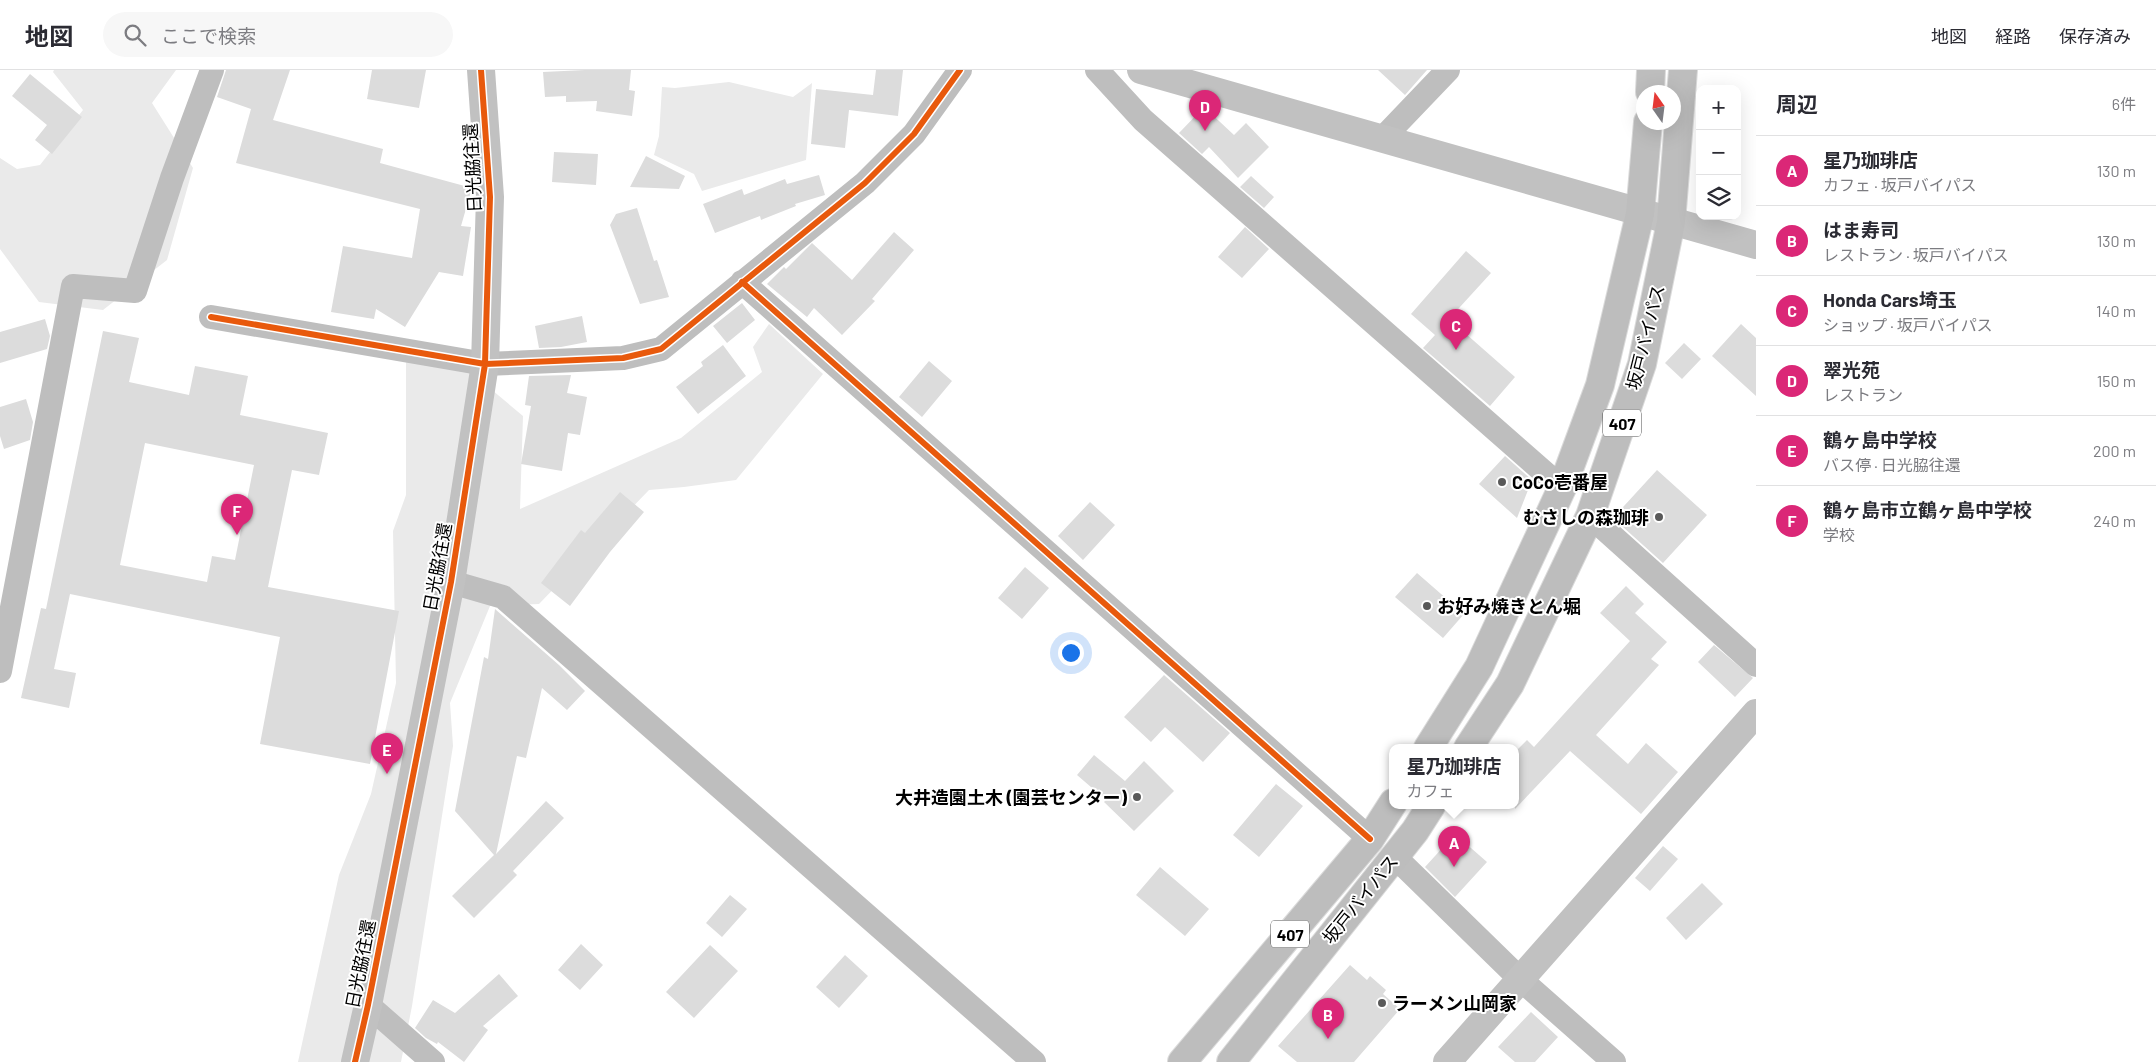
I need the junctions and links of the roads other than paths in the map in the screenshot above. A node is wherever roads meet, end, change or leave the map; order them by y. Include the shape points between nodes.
1 (212, 70) edge
2 (481, 70) edge
3 (960, 70) edge
4 (1097, 70) edge
5 (1141, 70) edge
6 (1448, 70) edge
7 (1651, 70) edge
8 (1683, 70) edge
9 (1650, 85) edge
10 (1647, 130) edge
11 (1382, 139) junction
12 (1640, 214) junction
13 (1671, 222) junction
14 (1756, 245) edge
15 (742, 282) junction
16 (211, 316) dead end
17 (485, 364) junction
18 (1562, 488) junction
19 (1590, 516) junction
20 (451, 582) junction
21 (1756, 665) edge
22 (0, 671) edge
23 (1756, 713) edge
24 (1431, 744) edge
25 (1471, 744) edge
26 (1389, 809) edge
27 (1429, 809) edge
28 (1370, 840) junction
29 (1394, 856) junction
30 (1520, 979) junction
31 (368, 1005) junction
32 (354, 1062) edge
33 (433, 1062) edge
34 (1034, 1062) edge
35 (1182, 1062) edge
36 (1230, 1062) edge
37 (1447, 1062) edge
38 (1614, 1062) edge

1 - 22 street via 135,291 73,286
2 - 17 street, 日光脇往還 via 490,197
3 - 15 street via 914,134 865,183
4 - 18 street via 1143,120
5 - 11 street
6 - 11 street
7 - 9 highway
8 - 13 highway, 坂戸バイパス / 407
10 - 12 highway, 坂戸バイパス / 407
11 - 12 street
12 - 13 street
12 - 18 highway, 坂戸バイパス / 407 via 1600,385
13 - 14 street
13 - 19 highway, 坂戸バイパス / 407 via 1642,364
15 - 17 street via 661,349 623,358
15 - 28 street
16 - 17 street
17 - 20 street, 日光脇往還
18 - 24 highway, 坂戸バイパス / 407 via 1479,668
19 - 21 street
19 - 25 highway, 坂戸バイパス / 407 via 1510,684
20 - 31 street, 日光脇往還
20 - 34 street via 503,597
23 - 30 street
26 - 28 highway, 坂戸バイパス / 407
27 - 29 highway, 坂戸バイパス / 407
28 - 35 highway, 坂戸バイパス / 407
29 - 30 street
29 - 36 highway, 坂戸バイパス / 407
30 - 37 street
30 - 38 street
31 - 32 street, 日光脇往還
31 - 33 street

